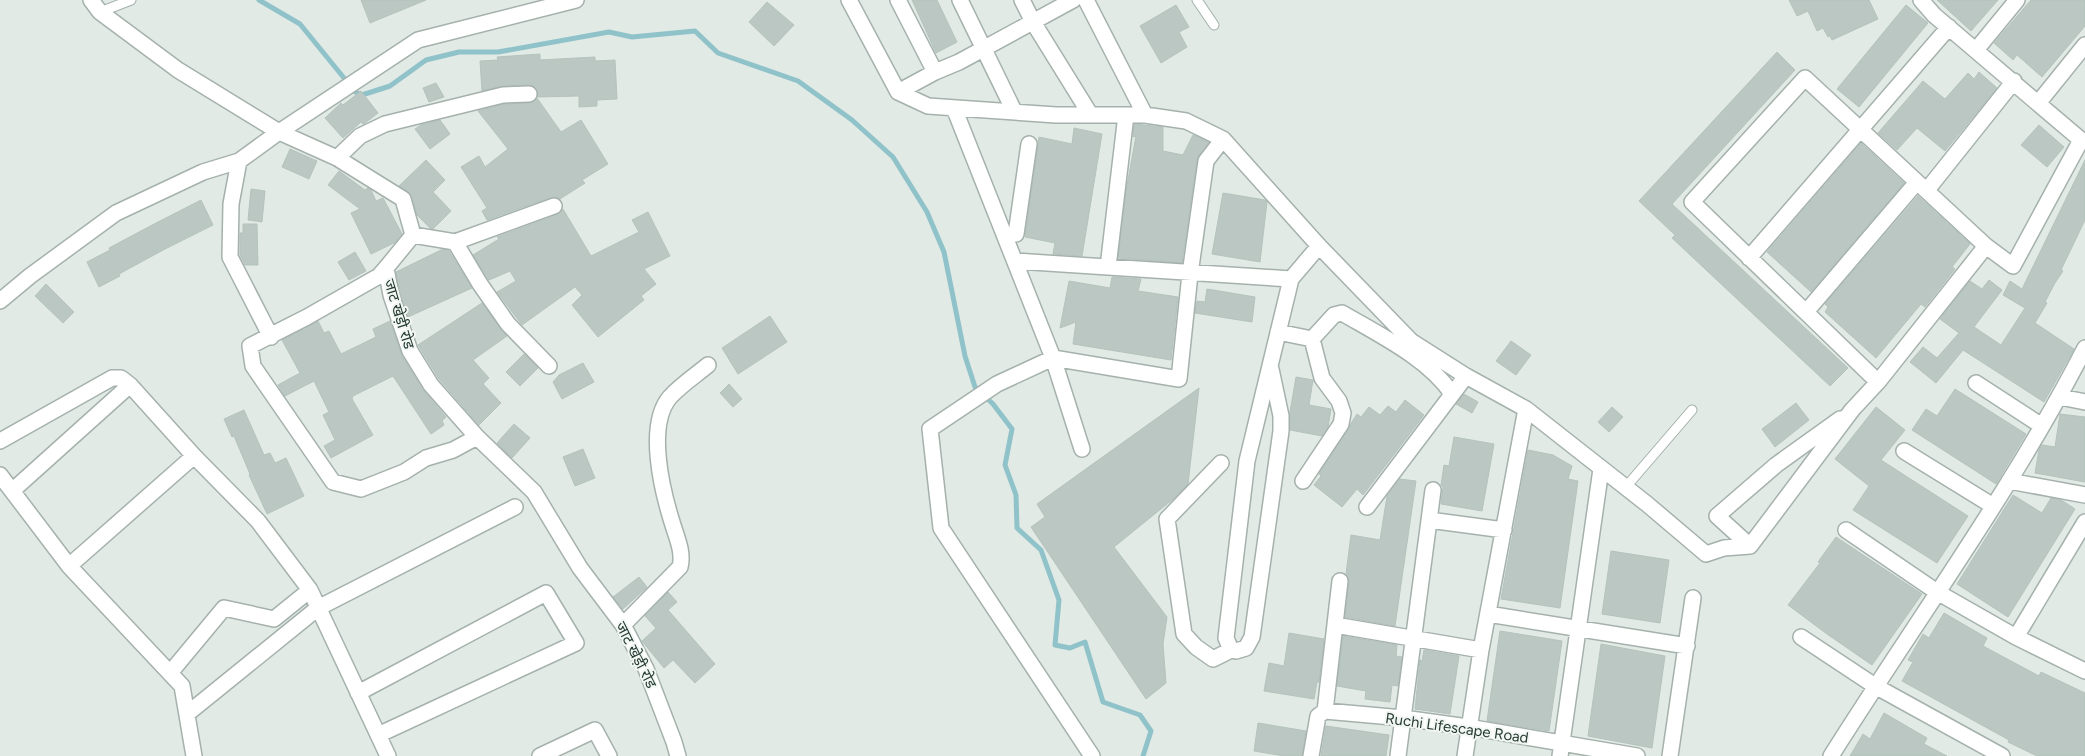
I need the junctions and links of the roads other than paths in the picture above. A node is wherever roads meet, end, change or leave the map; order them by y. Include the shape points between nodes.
1 (131, 0) edge
2 (576, 0) edge
3 (849, 0) edge
4 (898, 0) edge
5 (960, 0) edge
6 (1022, 0) edge
7 (1073, 0) edge
8 (1086, 0) edge
9 (1198, 0) edge
10 (1921, 0) edge
11 (2017, 0) edge
12 (96, 6) edge
13 (1033, 22) junction
14 (1214, 25) dead end
15 (1949, 27) junction
16 (984, 49) junction
17 (1976, 50) junction
18 (2083, 50) edge
19 (934, 72) junction
20 (2014, 81) junction
21 (898, 92) junction
22 (528, 94) dead end
23 (2039, 102) junction
24 (954, 108) junction
25 (1014, 111) junction
26 (1090, 114) junction
27 (1126, 114) junction
28 (1145, 115) junction
29 (1860, 128) junction
30 (279, 132) junction
31 (1223, 139) junction
32 (1028, 144) dead end
33 (337, 158) junction
34 (239, 161) junction
35 (1922, 186) junction
36 (1019, 205) junction
37 (554, 206) dead end
38 (1000, 223) junction
39 (1016, 234) dead end
40 (413, 235) junction
41 (455, 242) junction
42 (1319, 246) junction
43 (1986, 246) junction
44 (1749, 258) junction
45 (1015, 261) junction
46 (1108, 267) junction
47 (386, 268) junction
48 (1190, 274) junction
49 (1291, 279) junction
50 (0, 301) edge
51 (1806, 312) junction
52 (1278, 332) junction
53 (271, 337) junction
54 (1312, 340) junction
55 (2085, 348) edge
56 (1053, 358) junction
57 (708, 365) dead end
58 (1270, 365) junction
59 (549, 366) dead end
60 (1466, 376) junction
61 (1878, 382) junction
62 (1976, 384) dead end
63 (130, 385) junction
64 (1452, 394) junction
65 (2060, 397) junction
66 (2085, 402) edge
67 (1526, 408) junction
68 (1692, 410) dead end
69 (1852, 410) junction
70 (2042, 426) junction
71 (477, 437) junction
72 (0, 441) edge
73 (1082, 449) dead end
74 (1904, 451) dead end
75 (194, 456) junction
76 (1221, 463) dead end
77 (1601, 469) junction
78 (0, 475) edge
79 (1304, 480) dead end
80 (2009, 481) junction
81 (1625, 488) junction
82 (12, 490) junction
83 (1433, 490) dead end
84 (2085, 495) edge
85 (1993, 506) junction
86 (515, 507) dead end
87 (1367, 507) dead end
88 (1429, 520) junction
89 (2085, 522) edge
90 (1504, 530) junction
91 (1846, 530) dead end
92 (1750, 546) junction
93 (69, 566) junction
94 (1340, 581) dead end
95 (310, 590) junction
96 (1938, 592) junction
97 (1693, 598) dead end
98 (318, 608) junction
99 (1488, 614) junction
100 (623, 625) junction
101 (1335, 626) junction
102 (1578, 628) junction
103 (1414, 637) junction
104 (1801, 637) dead end
105 (2016, 637) junction
106 (1687, 646) junction
107 (1231, 650) junction
108 (1481, 650) junction
109 (2085, 671) edge
110 (170, 673) junction
111 (1875, 686) junction
112 (358, 693) junction
113 (1325, 711) junction
114 (187, 714) junction
115 (1403, 718) junction
116 (1468, 727) junction
117 (378, 735) junction
118 (1561, 750) edge
119 (194, 756) edge
120 (388, 756) edge
121 (540, 756) edge
122 (608, 756) edge
123 (678, 756) edge
124 (1092, 756) edge
125 (1311, 756) edge
126 (1398, 756) edge
127 (1465, 756) edge
128 (1637, 756) edge
129 (1670, 756) edge
130 (1831, 756) edge
131 (2002, 756) edge

1 - 12 lane
2 - 30 street via 418,40
3 - 21 street
4 - 19 street
5 - 16 street
6 - 13 street
7 - 13 street
8 - 28 street
9 - 14 lane
10 - 15 street
11 - 17 street
12 - 30 street via 178,70
13 - 16 street
13 - 26 street
15 - 17 street
15 - 29 street
16 - 19 street
16 - 25 street
17 - 20 street
18 - 23 street
19 - 21 street
20 - 23 street
20 - 35 street
21 - 24 street via 928,106
22 - 33 street via 504,95 385,124 360,136
23 - 43 street via 2081,140 2013,266
24 - 25 street
24 - 38 street
25 - 26 street
26 - 27 street
27 - 28 street
27 - 46 street
28 - 31 street via 1186,121
29 - 35 street
29 - 44 street
29 - 44 street via 1804,78 1692,202
30 - 33 street
30 - 34 street
31 - 42 street
31 - 48 street via 1206,161
32 - 36 street
33 - 40 street via 403,199
34 - 50 street via 203,172 116,213
34 - 53 street via 231,204 230,257
35 - 43 street
35 - 51 street
36 - 38 street
36 - 39 street
37 - 41 street
38 - 45 street
40 - 41 street
40 - 47 street, जाट खेड़ी रोड
41 - 59 street via 508,324
42 - 49 street
42 - 60 street via 1411,340
43 - 61 street
44 - 51 street
45 - 46 street
45 - 56 street
46 - 48 street
47 - 53 street via 379,276
47 - 71 street, जाट खेड़ी रोड via 391,296 410,351 431,385
48 - 49 street
48 - 56 street via 1179,379
49 - 52 street
51 - 61 street
52 - 54 street
52 - 58 street
53 - 71 street via 250,346 254,366 333,482 360,489
54 - 64 street via 1334,315 1342,313 1418,361 1442,379
54 - 79 street via 1322,378 1343,413 1341,424
55 - 65 street
56 - 73 street
56 - 124 street via 997,384 930,429 940,528
57 - 100 street via 668,398 656,443 665,500 681,552 680,567
58 - 107 street via 1247,461 1226,638
58 - 107 street via 1281,431 1252,637 1246,648
60 - 64 street
60 - 67 street
61 - 69 street
62 - 70 street
63 - 72 street via 121,378 112,378
63 - 75 street
63 - 82 street
64 - 87 street
65 - 66 street
65 - 70 street
67 - 77 street
67 - 90 street
68 - 81 lane
69 - 92 street
69 - 92 street via 1776,465 1717,516
70 - 80 street
71 - 100 street, जाट खेड़ी रोड via 534,492 580,568
74 - 85 street
75 - 93 street
75 - 95 street via 258,521
76 - 107 street via 1167,519 1184,634 1213,659
77 - 81 street
77 - 102 street
78 - 82 street
80 - 84 street
80 - 85 street
81 - 92 street via 1706,554 1724,548
82 - 93 street
83 - 88 street
85 - 96 street
86 - 98 street
88 - 90 street
88 - 103 street
89 - 105 street
90 - 99 street
91 - 96 street
93 - 110 street
94 - 101 street
95 - 98 street
95 - 110 street via 274,618 224,608
96 - 105 street
96 - 111 street
97 - 106 street
98 - 112 street
98 - 114 street
99 - 102 street
99 - 108 street
100 - 123 street, जाट खेड़ी रोड via 646,669
101 - 103 street
101 - 113 street
102 - 106 street
102 - 118 street
103 - 108 street
103 - 115 street
104 - 111 street
105 - 109 street
106 - 129 street
108 - 116 street
110 - 114 street via 182,686
111 - 130 street
111 - 131 street
112 - 117 street
112 - 117 street via 546,593 576,643
113 - 115 street, Ruchi Lifescape Road
113 - 125 street via 1318,716
114 - 119 street
115 - 116 street, Ruchi Lifescape Road
115 - 126 street
116 - 118 street, Ruchi Lifescape Road
116 - 127 street
117 - 120 street
118 - 128 street, Ruchi Lifescape Road
121 - 122 street via 595,730

